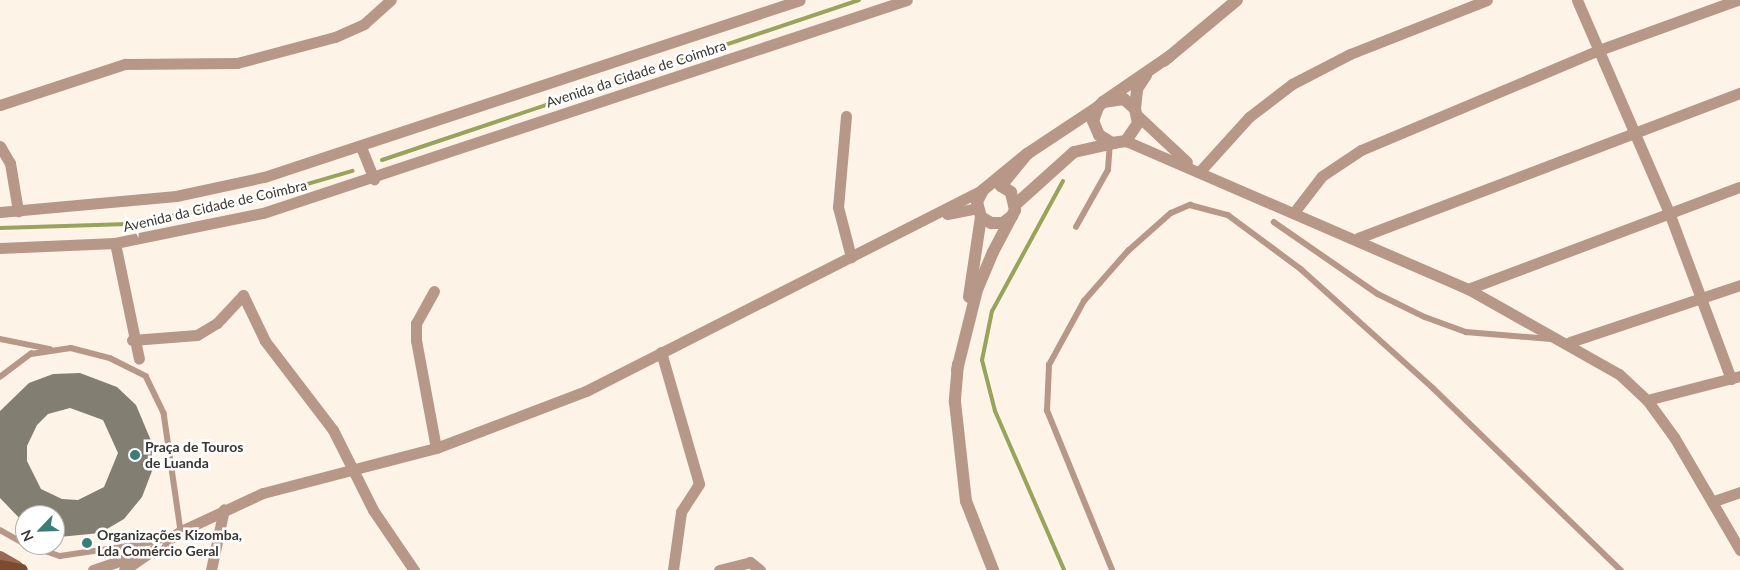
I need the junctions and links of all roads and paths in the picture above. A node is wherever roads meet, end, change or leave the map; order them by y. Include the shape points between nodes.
1 (391, 0) edge
2 (800, 0) edge
3 (907, 0) edge
4 (1237, 0) edge
5 (1487, 0) edge
6 (1577, 0) edge
7 (1737, 0) edge
8 (1600, 50) junction
9 (1170, 56) junction
10 (1740, 94) edge
11 (1100, 104) junction
12 (0, 105) edge
13 (1137, 112) junction
14 (846, 116) dead end
15 (1633, 134) junction
16 (1118, 142) junction
17 (0, 146) edge
18 (361, 147) junction
19 (1027, 154) junction
20 (1196, 168) junction
21 (374, 179) junction
22 (1740, 187) edge
23 (983, 190) junction
24 (1014, 210) junction
25 (18, 211) junction
26 (1295, 211) junction
27 (0, 212) edge
28 (979, 213) junction
29 (1670, 215) junction
30 (935, 216) junction
31 (1274, 222) dead end
32 (1076, 228) dead end
33 (1358, 238) junction
34 (115, 243) junction
35 (0, 248) edge
36 (851, 257) junction
37 (1740, 285) edge
38 (1468, 289) junction
39 (434, 291) dead end
40 (1699, 301) junction
41 (0, 338) edge
42 (132, 340) junction
43 (1570, 342) junction
44 (52, 350) junction
45 (661, 352) junction
46 (139, 358) joint
47 (957, 370) junction
48 (146, 376) junction
49 (0, 377) edge
50 (1735, 377) edge
51 (1647, 400) junction
52 (436, 448) junction
53 (354, 472) junction
54 (1740, 492) edge
55 (1714, 501) junction
56 (224, 509) junction
57 (0, 530) edge
58 (180, 531) junction
59 (15, 538) edge
60 (167, 540) junction
61 (155, 547) junction
62 (1740, 550) edge
63 (57, 555) edge
64 (0, 557) edge
65 (0, 566) edge
66 (20, 568) edge
67 (411, 569) edge
68 (32, 570) edge
69 (93, 570) edge
70 (124, 570) edge
71 (211, 570) edge
72 (673, 570) edge
73 (719, 570) edge
74 (760, 570) edge
75 (994, 570) edge
76 (1112, 570) edge
77 (1621, 570) edge

1 - 12 street via 364,24 335,36 237,63 125,64
2 - 18 street, Avenida da Cidade de Coimbra
3 - 21 street, Avenida da Cidade de Coimbra
4 - 9 street
5 - 20 street via 1350,54 1292,84 1249,117
6 - 8 street
7 - 8 street
8 - 15 street
8 - 26 street via 1361,150 1322,176
9 - 11 street
9 - 13 street via 1141,79
10 - 15 street
11 - 13 street via 1124,99
11 - 16 street via 1093,121 1099,135
11 - 19 street
13 - 16 street via 1136,130
13 - 20 street
14 - 36 street via 838,207
15 - 29 street
15 - 33 street
16 - 20 street
16 - 24 street via 1074,152
16 - 32 lane via 1108,170
17 - 25 street via 10,163
18 - 21 street
18 - 25 street, Avenida da Cidade de Coimbra via 264,177 176,196
19 - 23 street
19 - 24 street via 1001,186 1011,192
20 - 26 street
21 - 34 street, Avenida da Cidade de Coimbra via 263,213
22 - 29 street
23 - 28 street
23 - 30 street
24 - 28 street via 997,224
24 - 47 street via 977,290
25 - 27 street, Avenida da Cidade de Coimbra
26 - 33 street
28 - 30 street
28 - 47 street
29 - 38 street
29 - 40 street
30 - 36 street
31 - 43 lane via 1378,294 1425,317 1466,332
33 - 38 street
34 - 35 street, Avenida da Cidade de Coimbra
34 - 42 street
36 - 45 street
37 - 40 street
38 - 43 street
39 - 52 street via 416,323 416,340
40 - 43 street
40 - 50 street
41 - 44 lane
42 - 46 street
42 - 53 street via 197,335 217,323 244,295 265,341 333,430
43 - 51 street via 1619,374
44 - 48 lane via 89,350
44 - 49 lane via 24,358
45 - 52 street via 534,413
45 - 72 street via 696,463 699,484 681,512
46 - 48 lane
47 - 75 street via 958,444 966,501
48 - 58 lane via 164,413
50 - 51 street
51 - 55 street
52 - 53 street
53 - 56 street via 281,487
53 - 67 street
54 - 55 street
55 - 62 street
56 - 58 street
56 - 71 street
57 - 59 lane
58 - 60 street
60 - 61 street
60 - 63 lane
61 - 69 street
61 - 70 street
64 - 66 main road
65 - 66 main road
66 - 68 street
73 - 74 street via 750,562
76 - 77 lane via 1047,410 1049,365 1084,302 1128,251 1171,213 1190,205 1228,215 1301,269 1433,388

